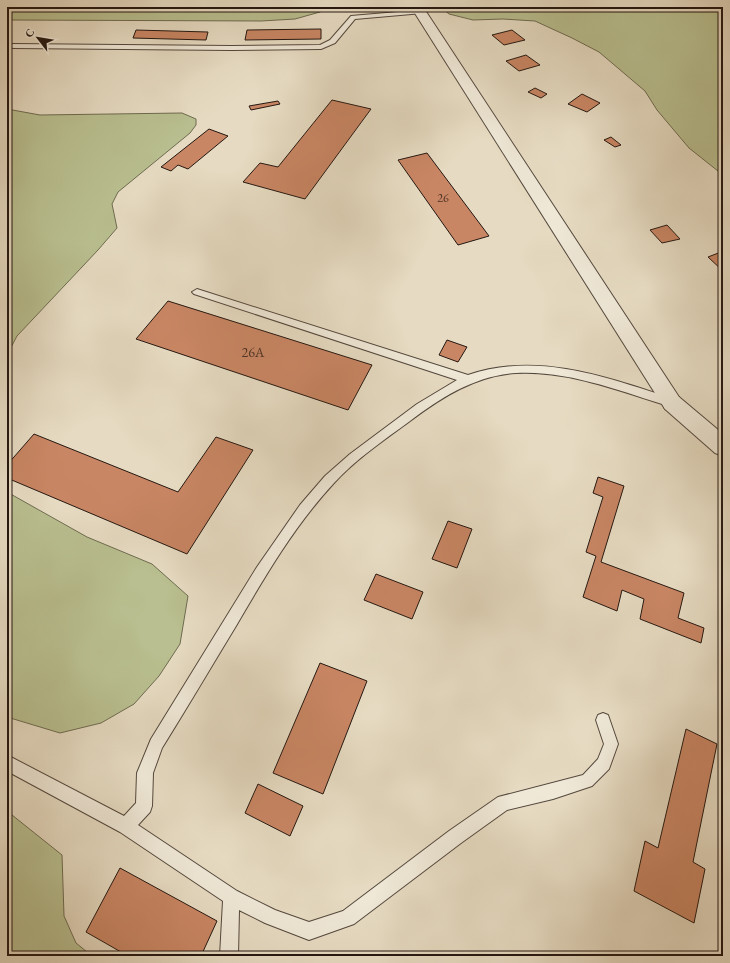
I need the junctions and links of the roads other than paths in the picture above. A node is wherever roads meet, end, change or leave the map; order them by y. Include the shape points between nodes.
1 (419, 9) edge
2 (14, 46) dead end
3 (197, 292) dead end
4 (466, 379) junction
5 (672, 403) junction
6 (723, 447) edge
7 (603, 720) dead end
8 (7, 763) edge
9 (126, 826) junction
10 (231, 897) junction
11 (229, 956) edge

1 - 2 lane via 353,17 334,41 320,46
1 - 5 street
3 - 4 lane
4 - 5 lane via 494,372 545,370 582,376
4 - 9 lane via 442,392 359,454 330,478 306,506 276,548 156,744 144,773 144,806
5 - 6 street
7 - 10 lane via 611,744 604,764 587,781 504,803 348,918 309,931 271,917
8 - 9 lane
9 - 10 lane
10 - 11 lane

